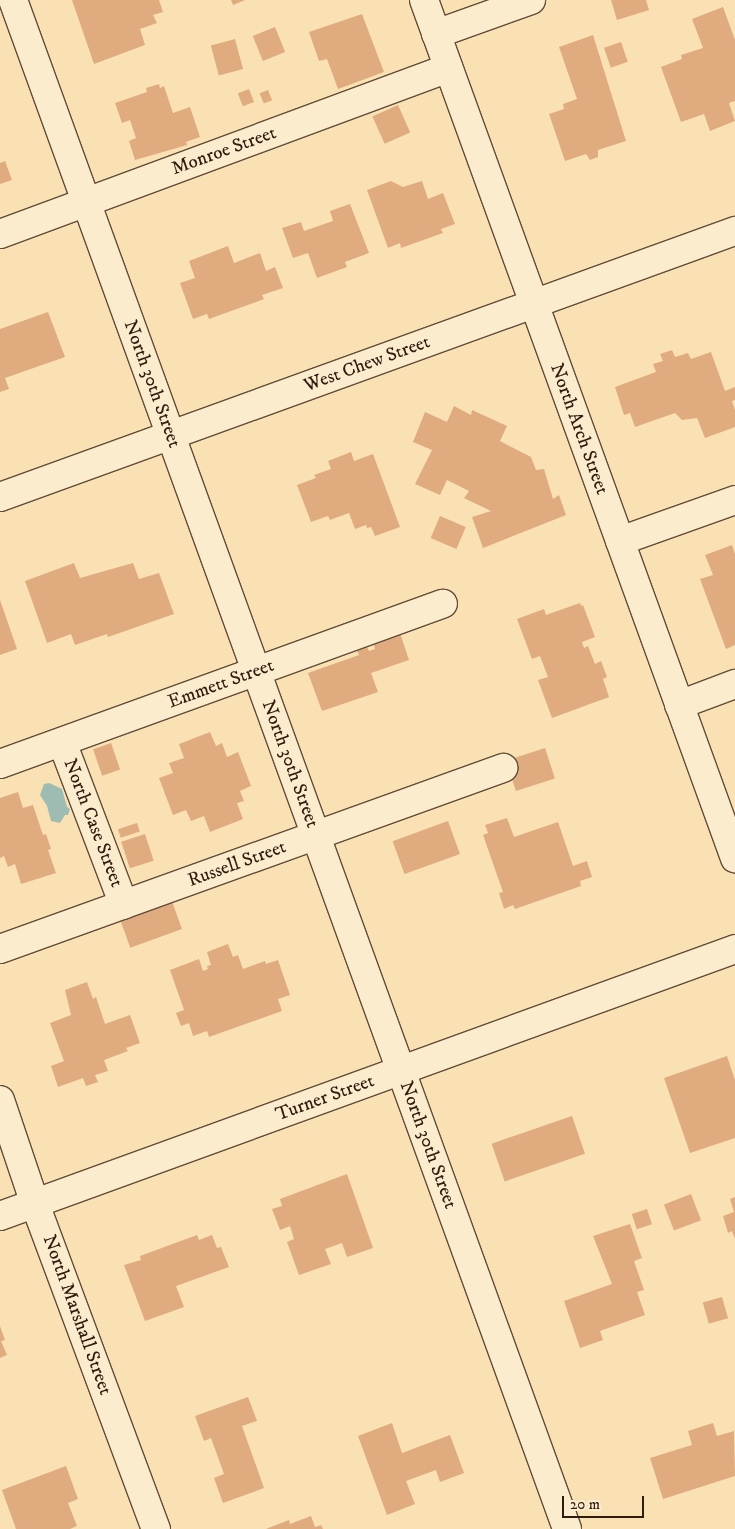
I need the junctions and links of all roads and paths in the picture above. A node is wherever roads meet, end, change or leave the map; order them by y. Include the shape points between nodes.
1 (13, 0) edge
2 (424, 0) edge
3 (531, 0) edge
4 (436, 34) junction
5 (448, 68) junction
6 (86, 202) junction
7 (735, 231) edge
8 (0, 234) edge
9 (534, 304) junction
10 (170, 436) junction
11 (0, 498) edge
12 (735, 500) edge
13 (620, 541) junction
14 (442, 604) dead end
15 (256, 671) junction
16 (735, 684) edge
17 (679, 705) junction
18 (62, 742) junction
19 (0, 764) edge
20 (503, 768) dead end
21 (316, 836) junction
22 (735, 858) edge
23 (124, 905) junction
24 (0, 949) edge
25 (735, 949) edge
26 (401, 1071) junction
27 (0, 1100) edge
28 (36, 1204) junction
29 (0, 1216) edge
30 (156, 1529) edge
31 (567, 1529) edge

1 - 6 street, North 30th Street
2 - 4 street, North Arch Street
3 - 4 street
4 - 5 street, North Arch Street
5 - 6 street, Monroe Street
5 - 9 street, North Arch Street
6 - 8 street, Monroe Street
6 - 10 street, North 30th Street
7 - 9 street, West Chew Street
9 - 10 street, West Chew Street
9 - 13 street, North Arch Street
10 - 11 street, West Chew Street
10 - 15 street, North 30th Street
12 - 13 street
13 - 17 street, North Arch Street
14 - 15 street, Emmett Street
15 - 18 street, Emmett Street
15 - 21 street, North 30th Street
16 - 17 street
17 - 22 street, North Arch Street
18 - 19 street, Emmett Street
18 - 23 street, North Case Street
20 - 21 street, Russell Street
21 - 23 street, Russell Street
21 - 26 street, North 30th Street
23 - 24 street, Russell Street
25 - 26 street, Turner Street
26 - 28 street, Turner Street
26 - 31 street, North 30th Street
27 - 28 street, North Marshall Street
28 - 29 street, Turner Street
28 - 30 street, North Marshall Street

